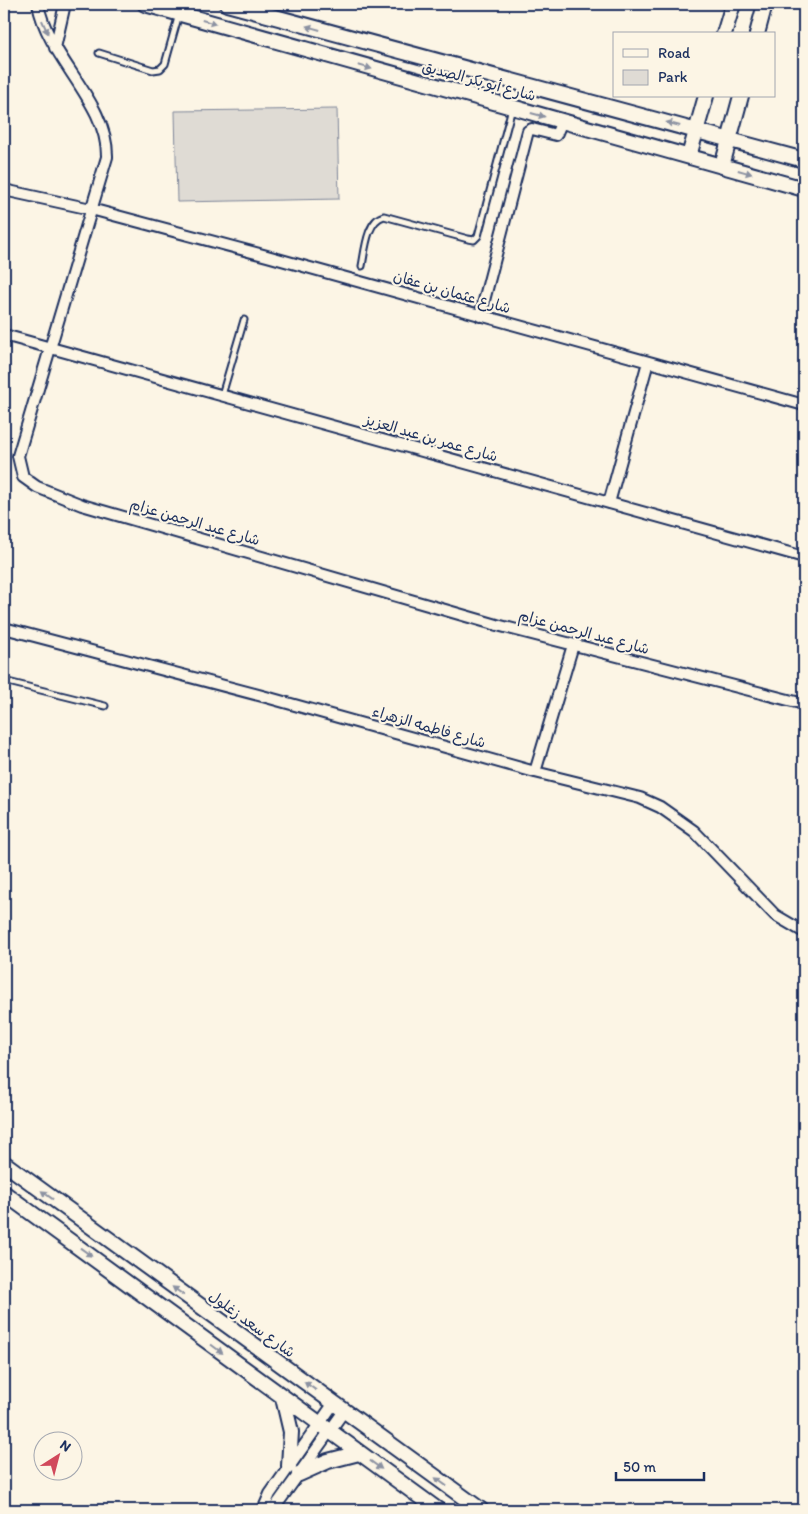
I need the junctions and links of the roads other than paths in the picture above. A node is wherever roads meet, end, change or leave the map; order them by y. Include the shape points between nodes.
1 (38, 4) edge
2 (64, 4) edge
3 (145, 4) edge
4 (227, 4) edge
5 (733, 4) edge
6 (765, 4) edge
7 (179, 13) junction
8 (725, 32) edge
9 (758, 32) edge
10 (55, 48) junction
11 (99, 54) dead end
12 (705, 98) edge
13 (739, 98) edge
14 (512, 108) junction
15 (562, 121) junction
16 (696, 130) junction
17 (729, 139) junction
18 (689, 156) junction
19 (804, 160) edge
20 (722, 166) junction
21 (804, 189) edge
22 (4, 190) edge
23 (91, 209) junction
24 (362, 266) dead end
25 (480, 316) junction
26 (244, 320) dead end
27 (4, 335) edge
28 (50, 347) junction
29 (648, 362) junction
30 (222, 395) junction
31 (804, 405) edge
32 (609, 503) junction
33 (804, 557) edge
34 (4, 628) edge
35 (573, 645) junction
36 (4, 681) edge
37 (804, 704) edge
38 (105, 706) dead end
39 (535, 772) junction
40 (804, 932) edge
41 (4, 1163) edge
42 (4, 1193) edge
43 (283, 1398) junction
44 (339, 1407) junction
45 (324, 1428) junction
46 (359, 1453) junction
47 (294, 1470) junction
48 (263, 1510) edge
49 (273, 1510) edge
50 (438, 1510) edge
51 (481, 1510) edge

1 -> 10 street, شارع عبد الرحمن عزام
2 - 10 street
3 - 7 street, شارع أبو بكر الصديق
16 -> 4 street, شارع أبو بكر الصديق
5 - 8 street
6 - 9 street
7 - 11 lane via 165,64 160,69 153,70
7 -> 14 street, شارع أبو بكر الصديق
10 - 23 street, شارع عبد الرحمن عزام via 99,119 106,137 107,156
12 - 16 street
13 - 17 street
14 -> 15 street, شارع أبو بكر الصديق
14 - 24 lane via 478,236 474,240 468,239 384,216 372,225
15 - 18 street, شارع أبو بكر الصديق
15 - 25 street via 556,135 532,129 528,131
16 - 17 street, شارع أبو بكر الصديق
16 - 18 street
17 - 19 street, شارع أبو بكر الصديق
17 - 20 street
18 - 20 street, شارع أبو بكر الصديق
20 -> 21 street, شارع أبو بكر الصديق
22 - 23 street, شارع عثمان بن عفان
23 - 25 street, شارع عثمان بن عفان
23 - 28 street, شارع عبد الرحمن عزام
25 - 29 street, شارع عثمان بن عفان
26 - 30 lane
27 - 28 street, شارع عمر بن عبد العزيز
28 - 30 street, شارع عمر بن عبد العزيز
28 - 35 street, شارع عبد الرحمن عزام via 18,456 23,477 37,487 82,505
29 - 31 street, شارع عثمان بن عفان
29 - 32 street
30 - 32 street, شارع عمر بن عبد العزيز
32 - 33 street, شارع عمر بن عبد العزيز
34 - 39 street, شارع فاطمه الزهراء
35 - 37 street, شارع عبد الرحمن عزام
35 - 39 street
36 - 38 lane
39 - 40 street, شارع فاطمه الزهراء via 660,806 694,831 775,915
44 -> 41 street, شارع سعد زغلول
42 -> 43 street
43 - 45 street
43 - 47 street via 291,1432
44 - 45 street
51 -> 44 street, شارع سعد زغلول
45 - 46 street
45 - 47 street
46 - 47 street
46 -> 50 street
47 - 48 street via 265,1502
47 - 49 street

